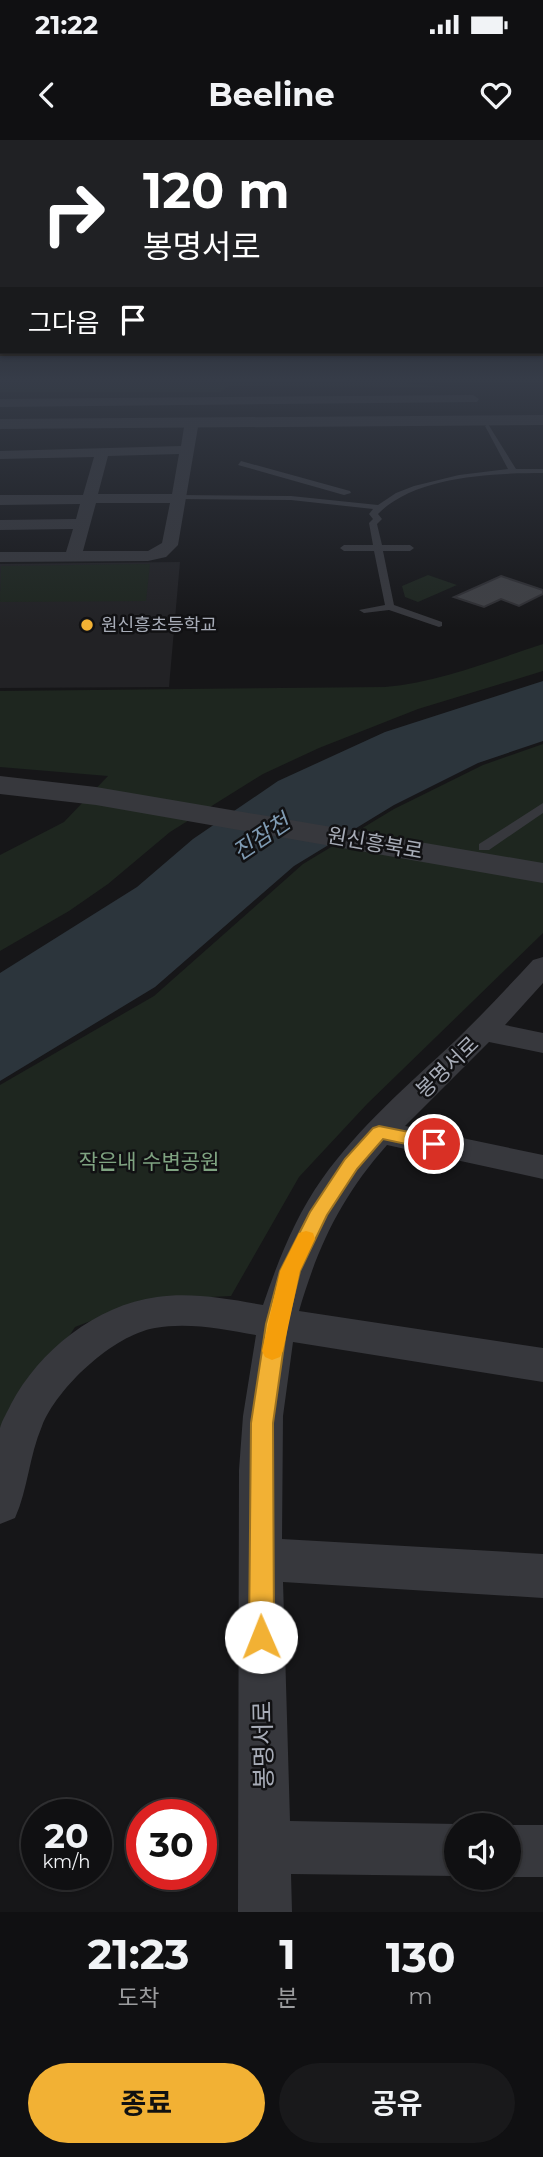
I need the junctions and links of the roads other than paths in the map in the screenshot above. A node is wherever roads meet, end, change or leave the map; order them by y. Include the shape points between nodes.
1 (99, 464) edge
2 (184, 464) edge
3 (243, 464) edge
4 (509, 464) edge
5 (443, 471) dead end
6 (513, 471) junction
7 (543, 471) edge
8 (460, 477) junction
9 (308, 482) junction
10 (347, 493) dead end
11 (178, 498) junction
12 (291, 498) junction
13 (89, 499) junction
14 (0, 500) edge
15 (378, 507) junction
16 (82, 524) junction
17 (0, 525) edge
18 (344, 548) dead end
19 (378, 548) junction
20 (410, 548) dead end
21 (0, 557) edge
22 (73, 557) junction
23 (390, 607) junction
24 (364, 610) dead end
25 (439, 624) dead end
26 (0, 771) edge
27 (0, 785) edge
28 (169, 801) junction
29 (543, 807) edge
30 (418, 843) junction
31 (484, 847) junction
32 (543, 857) edge
33 (543, 873) edge
34 (543, 966) edge
35 (484, 1031) junction
36 (543, 1043) edge
37 (379, 1132) junction
38 (543, 1167) edge
39 (276, 1324) junction
40 (543, 1365) edge
41 (0, 1504) edge
42 (260, 1559) junction
43 (543, 1576) edge
44 (264, 1847) junction
45 (444, 1850) edge
46 (521, 1851) edge
47 (543, 1851) edge
48 (265, 1912) edge

1 - 13 street
2 - 11 street
3 - 9 lane
4 - 6 lane
5 - 8 lane
6 - 7 lane
6 - 8 lane
8 - 15 lane via 424,486
9 - 10 lane
9 - 12 lane via 293,488
11 - 12 lane
11 - 13 street
11 - 22 street via 167,549 148,556
12 - 15 lane
13 - 14 street via 26,494
13 - 16 street
15 - 19 lane via 373,514
16 - 17 street
16 - 22 street
18 - 19 lane
19 - 20 lane
19 - 23 lane
21 - 22 street
23 - 24 lane
23 - 25 lane
26 - 28 street, 원신흥북로
27 - 28 street, 원신흥북로
28 - 30 street, 원신흥북로
29 - 31 lane
30 - 31 street, 원신흥북로
30 - 33 street, 원신흥북로
31 - 32 street, 원신흥북로
34 - 35 street, 봉명서로
35 - 36 street, 봉명서로
35 - 37 street, 봉명서로
37 - 38 street
37 - 39 street, 봉명서로 via 319,1212 290,1271
39 - 40 street
39 - 41 street via 157,1312 98,1337 52,1372 35,1395 7,1466
39 - 42 street, 봉명서로 via 262,1423
42 - 43 street
42 - 44 street, 봉명서로
44 - 45 street
44 - 48 street, 봉명서로
46 - 47 street

